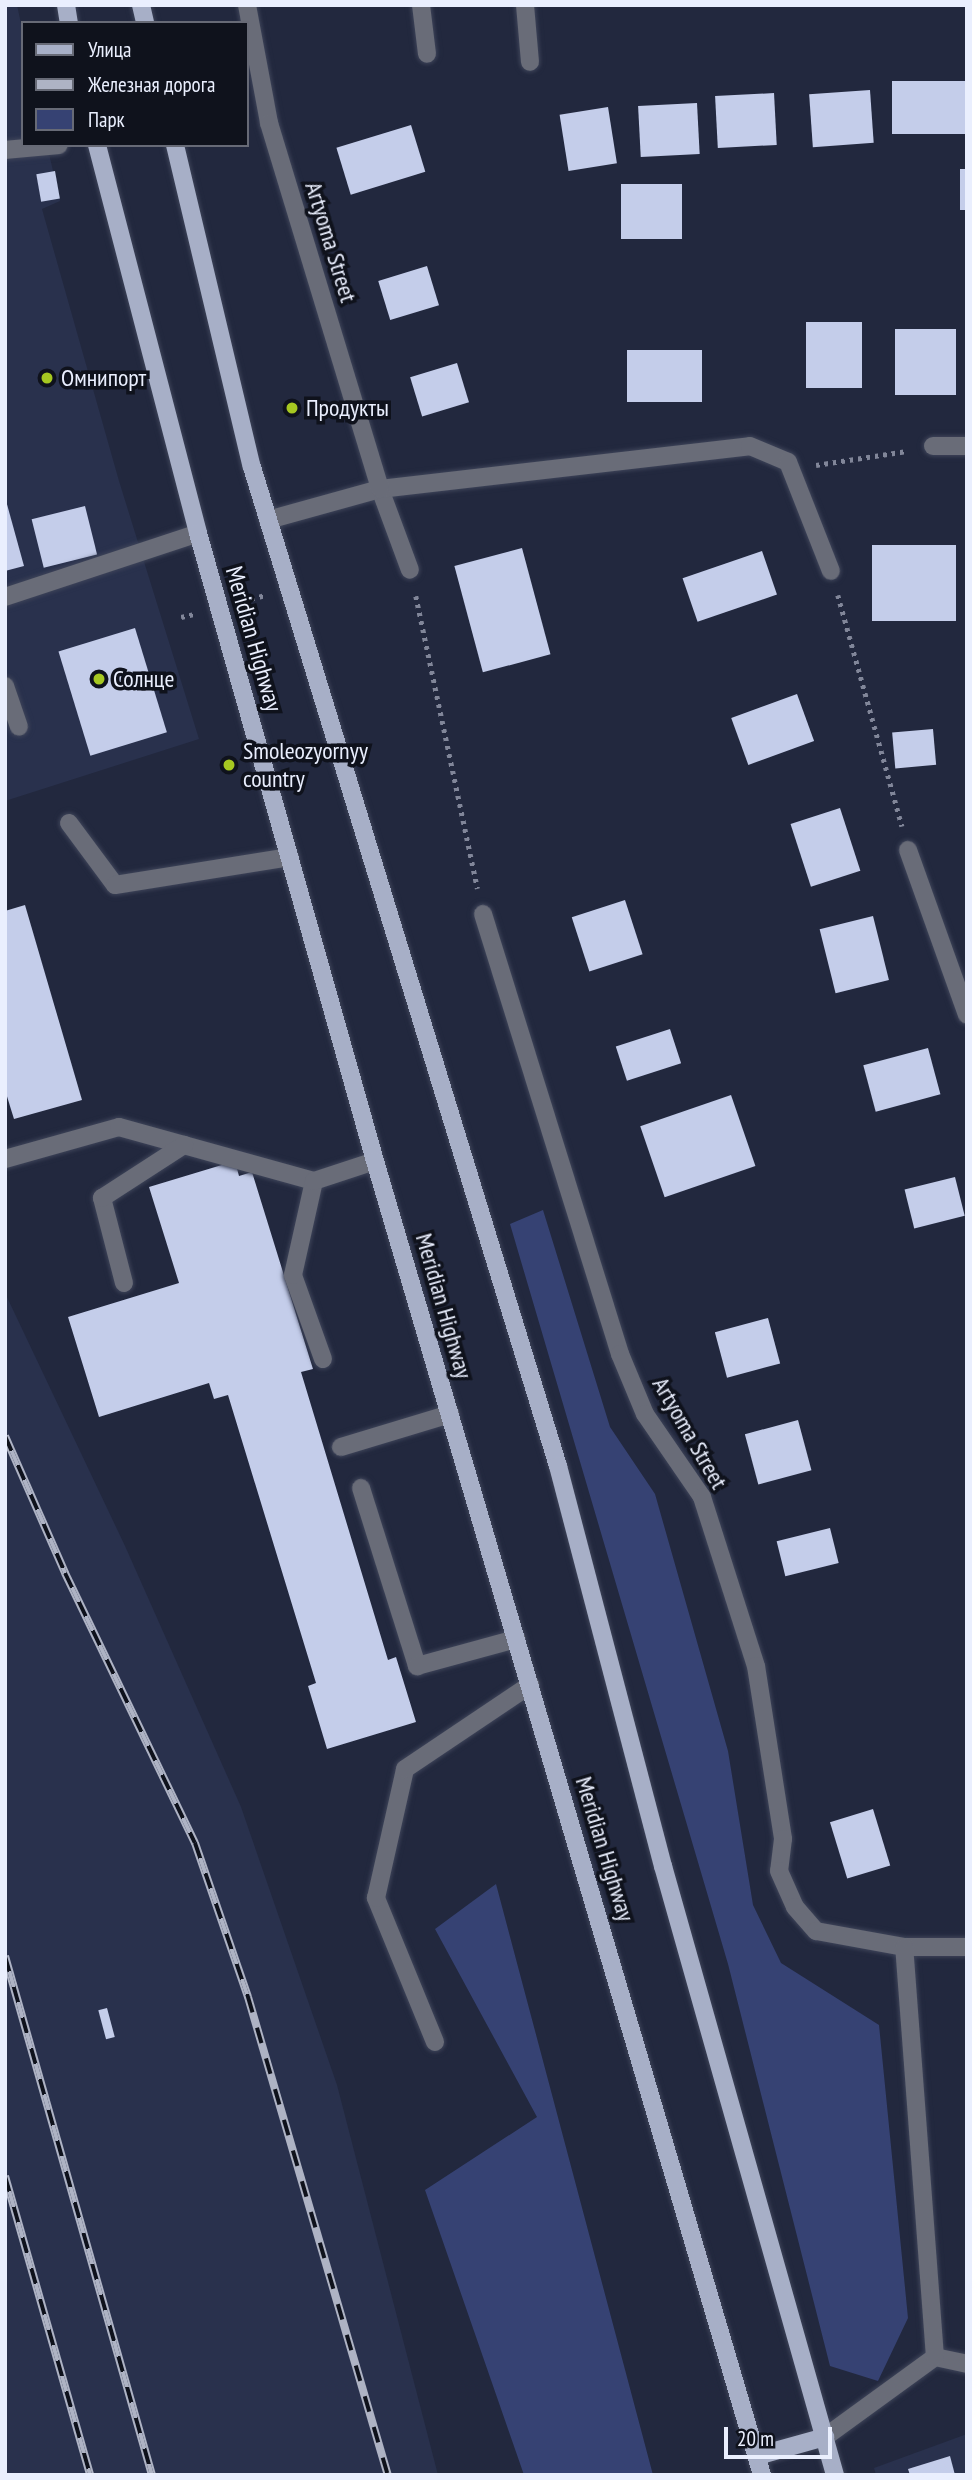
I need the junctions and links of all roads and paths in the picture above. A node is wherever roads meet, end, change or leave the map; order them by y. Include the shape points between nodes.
1 (247, 5) edge
2 (421, 5) edge
3 (525, 5) edge
4 (427, 54) dead end
5 (530, 62) dead end
6 (37, 147) edge
7 (98, 147) edge
8 (175, 147) edge
9 (5, 150) edge
10 (933, 446) joint
11 (967, 446) edge
12 (791, 469) junction
13 (380, 489) junction
14 (268, 520) junction
15 (198, 533) junction
16 (410, 570) joint
17 (831, 571) joint
18 (289, 588) junction
19 (5, 597) edge
20 (219, 607) junction
21 (181, 617) dead end
22 (5, 686) edge
23 (19, 727) dead end
24 (69, 823) dead end
25 (908, 850) joint
26 (290, 857) junction
27 (483, 914) joint
28 (967, 1015) edge
29 (184, 1145) junction
30 (5, 1159) edge
31 (376, 1161) junction
32 (314, 1181) junction
33 (124, 1283) dead end
34 (323, 1359) dead end
35 (450, 1414) junction
36 (341, 1447) dead end
37 (361, 1488) dead end
38 (516, 1639) junction
39 (530, 1685) junction
40 (904, 1947) junction
41 (967, 1947) edge
42 (435, 2042) dead end
43 (935, 2357) junction
44 (967, 2364) edge
45 (825, 2438) junction
46 (757, 2456) junction
47 (762, 2475) edge
48 (835, 2475) edge

1 - 13 street, Artyoma Street via 269,122
2 - 4 street
3 - 5 street
6 - 9 street
7 - 15 main road, Meridian Highway
8 - 14 main road, Meridian Highway
10 - 11 street
10 - 12 path
12 - 13 street via 788,462 750,446
12 - 17 street
13 - 14 street
13 - 16 street, Artyoma Street
14 - 18 main road, Meridian Highway
15 - 19 street
15 - 20 main road, Meridian Highway
16 - 27 path
17 - 25 path
18 - 20 path
18 - 45 main road, Meridian Highway via 558,1466 663,1866
20 - 21 path
20 - 26 main road, Meridian Highway
22 - 23 street
24 - 26 street via 115,885
25 - 28 street
26 - 31 main road, Meridian Highway
27 - 40 street, Artyoma Street via 620,1354 645,1414 702,1497 756,1666 783,1839 779,1871 795,1907 816,1931
29 - 30 street via 119,1127
29 - 32 street
29 - 33 street via 102,1198
31 - 32 street
31 - 35 main road, Meridian Highway
32 - 34 street via 293,1275
35 - 36 street
35 - 38 main road, Meridian Highway
37 - 38 street via 417,1666
38 - 39 main road, Meridian Highway
39 - 42 street via 405,1769 376,1898
39 - 46 main road, Meridian Highway
40 - 41 street, Artyoma Street
40 - 43 street
43 - 44 street
43 - 45 street
45 - 46 main road
45 - 48 main road, Meridian Highway
46 - 47 main road, Meridian Highway

